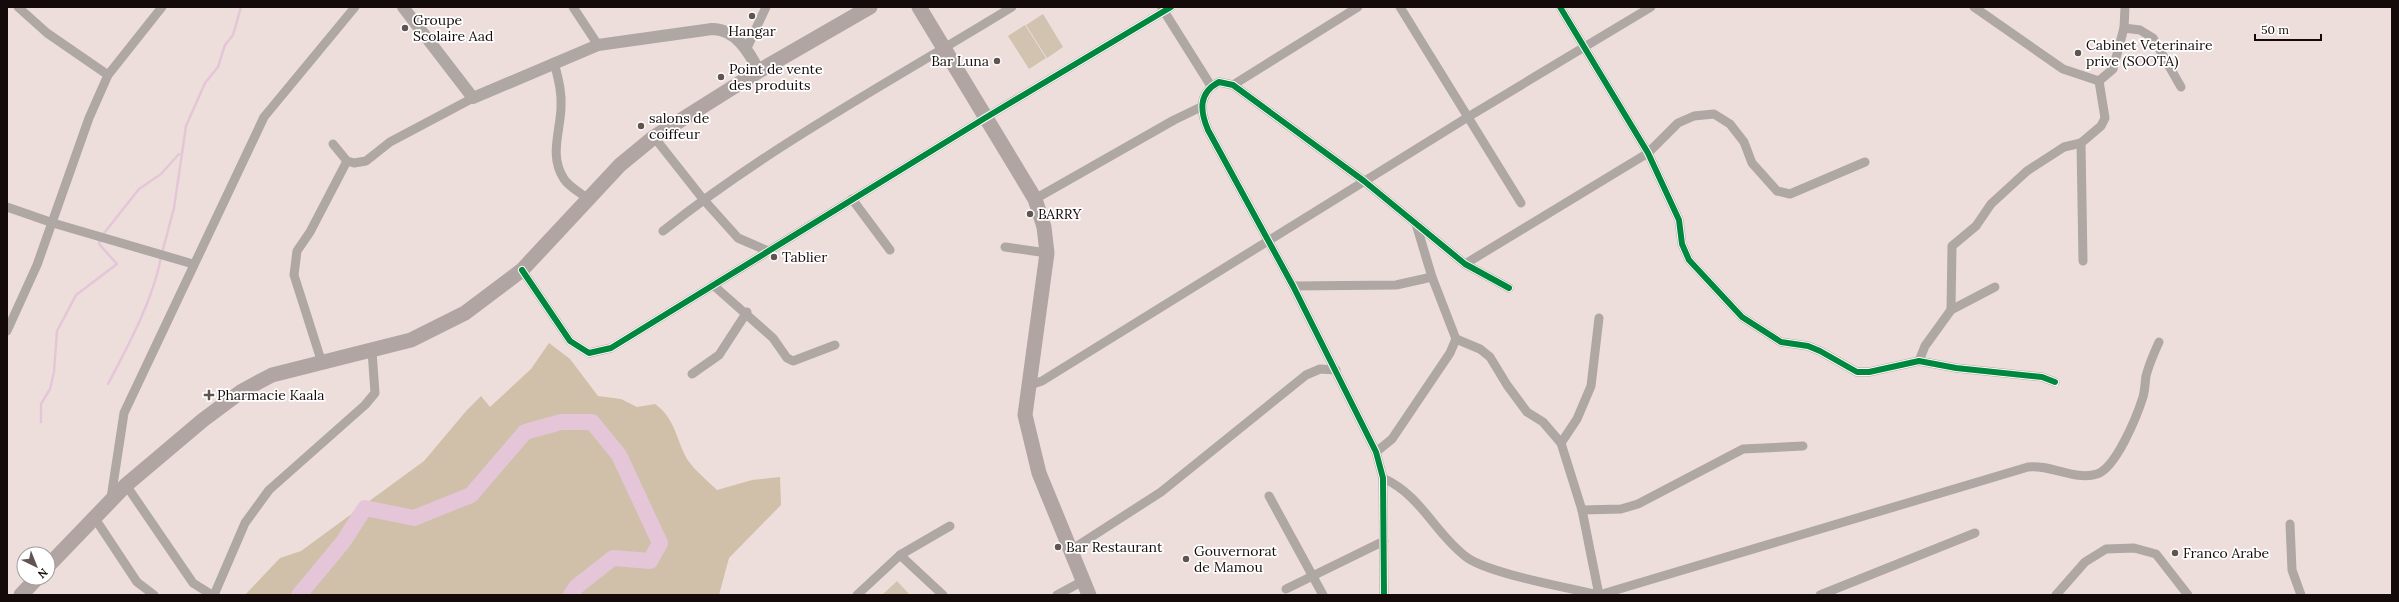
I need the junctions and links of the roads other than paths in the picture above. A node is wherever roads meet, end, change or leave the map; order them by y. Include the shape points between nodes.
1 (18, 7) edge
2 (162, 7) edge
3 (355, 7) edge
4 (403, 7) edge
5 (573, 7) edge
6 (766, 7) edge
7 (870, 7) edge
8 (919, 7) edge
9 (1012, 7) edge
10 (1358, 7) edge
11 (1400, 7) edge
12 (1560, 7) edge
13 (1651, 7) edge
14 (1974, 7) edge
15 (2125, 7) edge
16 (1166, 8) edge
17 (2124, 28) junction
18 (598, 46) junction
19 (1584, 47) junction
20 (747, 48) junction
21 (944, 49) junction
22 (554, 62) junction
23 (759, 71) junction
24 (108, 75) junction
25 (2099, 81) junction
26 (1233, 85) junction
27 (1211, 86) junction
28 (2181, 87) dead end
29 (473, 98) junction
30 (1201, 107) junction
31 (1468, 117) junction
32 (985, 118) junction
33 (654, 137) junction
34 (2081, 143) junction
35 (333, 144) dead end
36 (1648, 153) junction
37 (347, 161) junction
38 (1865, 162) dead end
39 (1364, 181) junction
40 (588, 199) junction
41 (703, 199) junction
42 (1036, 199) junction
43 (852, 200) junction
44 (1521, 203) dead end
45 (7, 207) edge
46 (52, 223) junction
47 (1416, 224) junction
48 (663, 231) dead end
49 (1268, 241) junction
50 (1005, 247) dead end
51 (890, 250) dead end
52 (768, 251) junction
53 (1047, 253) junction
54 (2083, 261) dead end
55 (193, 264) junction
56 (1465, 264) junction
57 (522, 270) junction
58 (1432, 277) junction
59 (713, 285) junction
60 (1293, 286) junction
61 (1995, 286) dead end
62 (1509, 288) dead end
63 (1951, 310) junction
64 (747, 312) junction
65 (1599, 318) dead end
66 (7, 331) edge
67 (1456, 339) junction
68 (2159, 342) dead end
69 (835, 345) dead end
70 (372, 351) junction
71 (1919, 361) junction
72 (322, 363) junction
73 (1336, 370) junction
74 (692, 374) dead end
75 (2055, 382) dead end
76 (1027, 386) junction
77 (1561, 443) junction
78 (1803, 446) dead end
79 (1376, 452) junction
80 (1382, 478) junction
81 (126, 485) junction
82 (1269, 496) dead end
83 (111, 500) junction
84 (1582, 510) junction
85 (94, 517) junction
86 (2290, 524) dead end
87 (950, 526) dead end
88 (1975, 533) dead end
89 (1384, 541) junction
90 (1071, 550) junction
91 (900, 555) junction
92 (56, 557) edge
93 (1314, 576) junction
94 (1083, 581) junction
95 (29, 586) edge
96 (1286, 589) dead end
97 (2188, 594) edge
98 (21, 595) edge
99 (154, 595) edge
100 (213, 595) edge
101 (857, 595) edge
102 (943, 595) edge
103 (1057, 595) edge
104 (1089, 595) edge
105 (1323, 595) edge
106 (1384, 595) edge
107 (1599, 595) edge
108 (1820, 595) edge
109 (2056, 595) edge
110 (2301, 595) edge

1 - 24 street via 47,33
2 - 24 street
3 - 55 street via 264,117
4 - 29 street
5 - 18 street
6 - 20 street
7 - 23 highway
8 - 21 highway
9 - 21 street
10 - 26 street
11 - 31 street
12 - 19 street
13 - 19 street
14 - 25 street via 2063,69
15 - 17 street
16 - 27 street
16 - 32 street
17 - 25 street via 2113,69
17 - 28 street via 2140,30 2153,38
18 - 20 street via 720,29 727,31
18 - 22 street
19 - 31 street
19 - 36 street
20 - 23 street
21 - 32 highway
21 - 41 street via 803,133
22 - 29 street
22 - 40 street via 561,87 561,109 555,146 559,169 565,180
23 - 33 highway
24 - 46 street
25 - 34 street via 2105,118 2094,133
26 - 27 street via 1219,82
26 - 39 street
27 - 30 street via 1202,99
29 - 37 street via 390,142 366,161
30 - 42 street
30 - 49 street via 1208,130
31 - 39 street
31 - 44 street
32 - 42 highway
32 - 43 street
33 - 40 highway via 620,165
33 - 41 street
34 - 54 street
34 - 63 street via 2064,147 2027,171 1991,204 1976,226 1952,246
35 - 37 street
36 - 38 street via 1678,123 1694,116 1714,114 1730,124 1744,142 1752,163 1777,192 1790,194
36 - 56 street
36 - 71 street via 1679,220 1682,244 1689,260 1742,317 1781,342 1808,346 1857,372 1869,372
37 - 72 street via 310,232 296,251 294,275
39 - 47 street
39 - 49 street
40 - 57 highway
41 - 48 street
41 - 52 street via 738,238
42 - 53 highway via 1044,227
43 - 51 street
43 - 52 street
45 - 46 street
46 - 55 street
46 - 66 street
47 - 56 street
47 - 58 street
49 - 60 street
49 - 76 street via 1042,381
50 - 53 street
52 - 59 street
53 - 76 highway
55 - 83 street via 124,413
56 - 62 street
57 - 59 street via 570,341 589,353 611,348
57 - 70 highway via 459,316 412,340
58 - 60 street via 1396,285
58 - 67 street
59 - 64 street
60 - 73 street
61 - 63 street
63 - 71 street via 1926,346
64 - 69 street via 792,361
64 - 74 street via 719,355
65 - 77 street via 1591,386 1577,419
67 - 77 street via 1480,349 1490,357 1527,412 1543,422
67 - 79 street via 1450,353 1392,439
68 - 107 street via 2150,361 2144,396 2137,412 2113,459 2097,474 2086,475 2038,466 2028,467
70 - 72 highway
70 - 100 street via 375,393 365,405 269,490 245,523
71 - 75 street via 1956,368 2042,377
72 - 81 highway via 272,375 242,391 203,420
73 - 79 street
73 - 90 street via 1320,369 1306,375 1161,492
76 - 90 highway via 1025,415 1039,473
77 - 84 street
78 - 84 street via 1743,449 1638,504 1621,509
79 - 80 street
80 - 89 street
80 - 107 street via 1397,484 1417,501 1466,557 1493,569
81 - 83 highway
81 - 100 street via 193,583
82 - 93 street
83 - 85 highway
84 - 107 street
85 - 92 highway
85 - 99 street via 136,582
86 - 110 street via 2292,570
87 - 91 street
88 - 108 street
89 - 93 street
89 - 106 street
90 - 94 highway
91 - 101 street
91 - 102 street
93 - 96 street
93 - 105 street
94 - 103 street
94 - 104 highway
95 - 98 highway
97 - 109 street via 2156,554 2134,548 2106,549 2086,562

